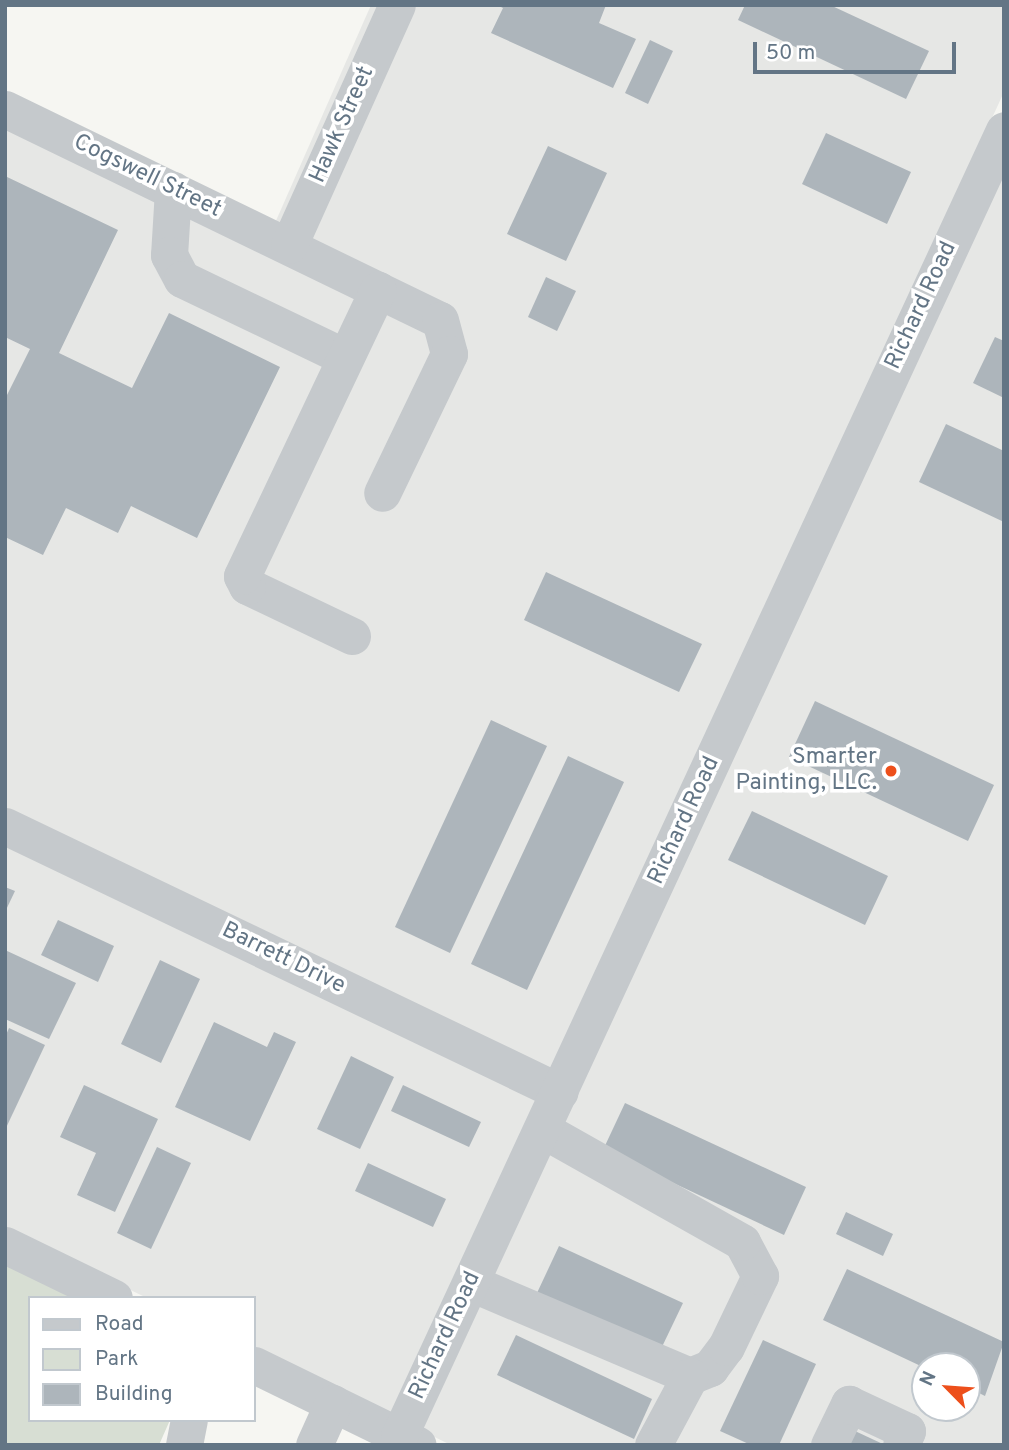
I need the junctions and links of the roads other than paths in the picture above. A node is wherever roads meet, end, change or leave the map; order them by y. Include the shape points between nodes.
1 (397, 5) edge
2 (5, 108) edge
3 (1004, 130) edge
4 (173, 190) junction
5 (289, 245) junction
6 (378, 290) junction
7 (345, 357) junction
8 (382, 493) dead end
9 (352, 636) dead end
10 (5, 826) edge
11 (560, 1092) junction
12 (543, 1130) junction
13 (5, 1245) edge
14 (471, 1283) junction
15 (110, 1296) edge
16 (256, 1366) edge
17 (690, 1376) junction
18 (333, 1404) junction
19 (189, 1422) edge
20 (409, 1440) edge
21 (914, 1440) edge
22 (184, 1445) edge
23 (314, 1445) edge
24 (653, 1445) edge
25 (829, 1445) edge

1 - 5 street, Hawk Street
2 - 4 street, Cogswell Street
3 - 11 street, Richard Road
4 - 5 street, Cogswell Street
4 - 7 street via 169,255 182,279
5 - 6 street, Cogswell Street
6 - 7 street
6 - 8 street, Cogswell Street via 440,320 449,354
7 - 9 street via 242,576 247,586
10 - 11 street, Barrett Drive
11 - 12 street, Richard Road
12 - 14 street, Richard Road
12 - 17 street via 742,1242 755,1257 760,1276 726,1348 710,1367
13 - 15 street
14 - 17 street
14 - 20 street, Richard Road
16 - 18 street
17 - 24 street
18 - 20 street
18 - 23 street
19 - 22 street
21 - 25 street via 849,1404

